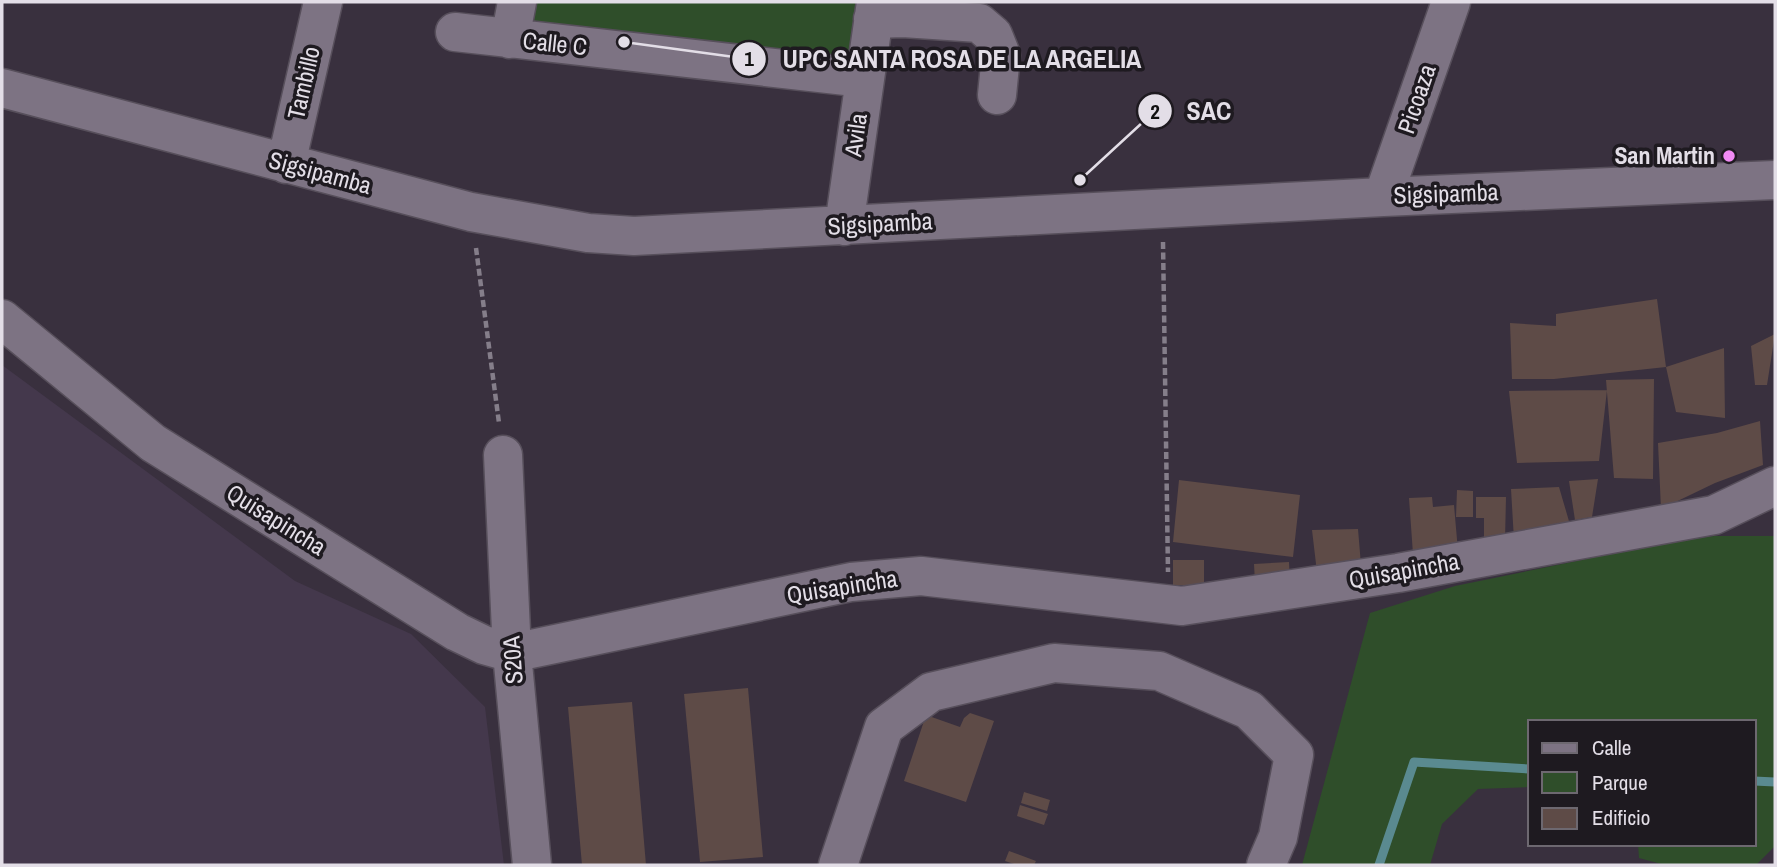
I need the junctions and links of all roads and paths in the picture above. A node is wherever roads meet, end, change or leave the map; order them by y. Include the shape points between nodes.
1 (323, 2) edge
2 (517, 2) edge
3 (1451, 2) edge
4 (874, 10) edge
5 (455, 32) dead end
6 (510, 39) junction
7 (864, 78) junction
8 (2, 88) edge
9 (997, 95) dead end
10 (286, 164) junction
11 (1775, 180) edge
12 (1383, 197) junction
13 (1162, 209) junction
14 (471, 212) junction
15 (844, 226) junction
16 (2, 319) edge
17 (503, 455) joint
18 (1775, 486) edge
19 (1775, 514) edge
20 (1714, 515) junction
21 (1168, 604) junction
22 (512, 653) junction
23 (532, 865) edge
24 (838, 865) edge
25 (1266, 865) edge

1 - 10 street, Tambillo
2 - 6 street
3 - 12 street, Picoaza
4 - 7 street, Avila
4 - 9 street via 902,18 979,23 993,35 1001,55
5 - 6 street, Calle C
6 - 7 street, Calle C
7 - 15 street, Avila
8 - 10 street, Sigsipamba
10 - 14 street, Sigsipamba
11 - 12 street, Sigsipamba
12 - 13 street, Sigsipamba
13 - 15 street, Sigsipamba
13 - 21 path
14 - 15 street, Sigsipamba via 588,233 634,236
14 - 17 path
16 - 22 street, Quisapincha via 153,443 457,632
17 - 22 street, S20A
18 - 20 street, Quisapincha
19 - 20 street
20 - 21 street, Quisapincha via 1398,573 1182,606
21 - 22 street, Quisapincha via 921,576 851,582
22 - 23 street, S20A
24 - 25 street via 884,727 931,692 1054,663 1159,671 1249,710 1294,755 1278,837

